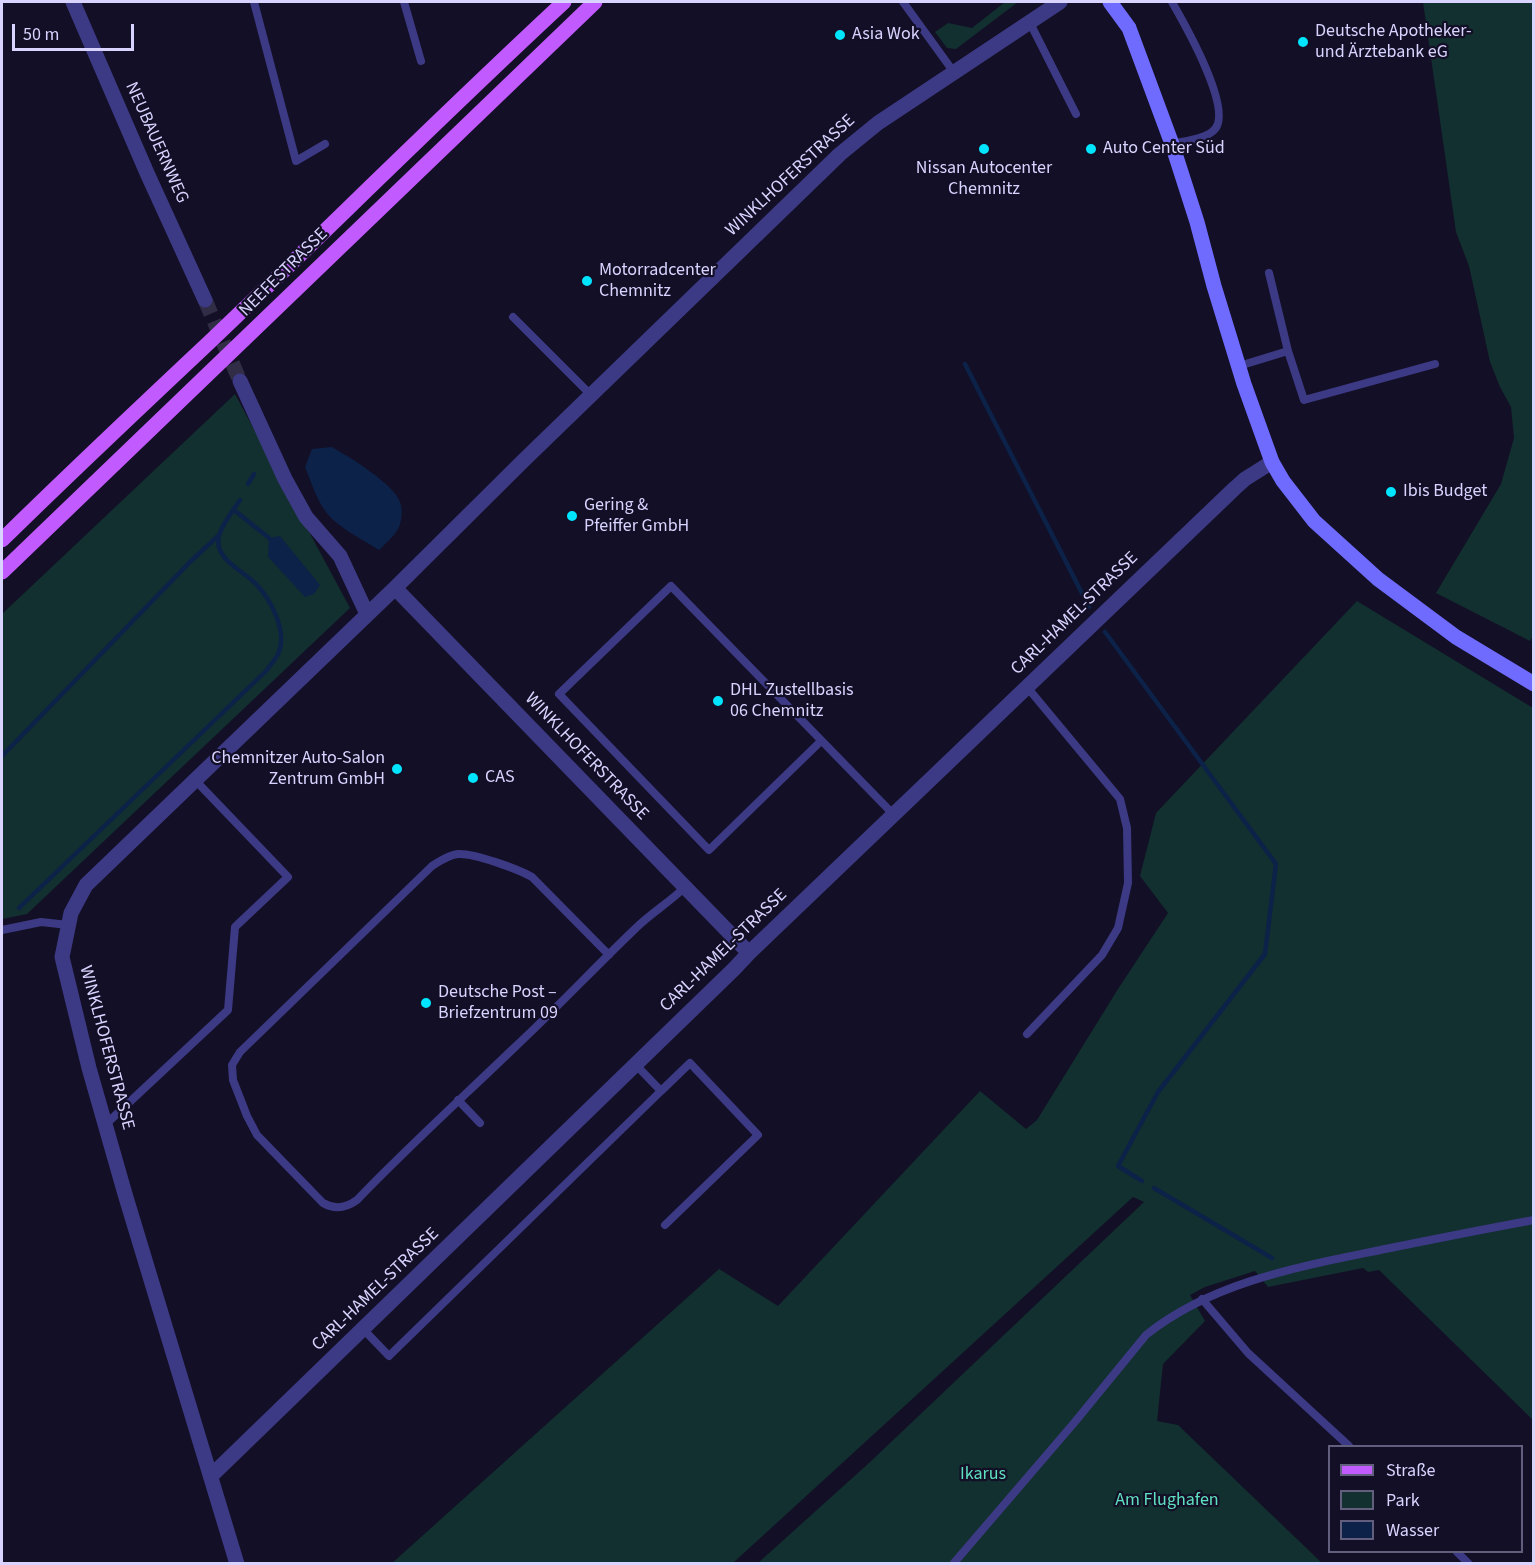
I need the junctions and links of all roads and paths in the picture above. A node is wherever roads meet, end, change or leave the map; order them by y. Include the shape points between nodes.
1 (73, 2) edge
2 (254, 2) edge
3 (404, 2) edge
4 (564, 2) edge
5 (595, 2) edge
6 (903, 2) edge
7 (1060, 2) edge
8 (1113, 2) edge
9 (1172, 2) edge
10 (1029, 21) junction
11 (421, 61) dead end
12 (953, 71) junction
13 (1076, 114) dead end
14 (326, 144) dead end
15 (1172, 144) junction
16 (1269, 273) dead end
17 (205, 300) tunnel mouth
18 (513, 317) dead end
19 (1288, 351) junction
20 (1435, 364) dead end
21 (1239, 366) junction
22 (240, 381) tunnel mouth
23 (591, 395) junction
24 (1272, 462) junction
25 (2, 540) edge
26 (2, 572) edge
27 (395, 588) junction
28 (367, 614) junction
29 (1533, 684) edge
30 (1028, 687) junction
31 (821, 741) junction
32 (195, 780) junction
33 (894, 815) junction
34 (685, 887) junction
35 (68, 925) junction
36 (2, 930) edge
37 (749, 953) junction
38 (609, 955) junction
39 (1027, 1034) dead end
40 (636, 1065) junction
41 (661, 1091) junction
42 (458, 1100) junction
43 (480, 1123) dead end
44 (105, 1125) junction
45 (1533, 1220) edge
46 (665, 1225) dead end
47 (1202, 1299) junction
48 (363, 1329) junction
49 (1348, 1445) edge
50 (210, 1476) junction
51 (237, 1563) edge
52 (953, 1563) edge

1 - 17 street, NEUBAUERNWEG
2 - 14 lane via 296,161
3 - 11 lane
4 - 25 main road, NEEFESTRASSE
5 - 26 main road, NEEFESTRASSE
6 - 12 lane
7 - 10 street, WINKLHOFERSTRASSE
8 - 15 main road via 1129,28
9 - 15 lane via 1199,53 1219,111 1215,130
10 - 12 street, WINKLHOFERSTRASSE
10 - 13 lane
12 - 23 street, WINKLHOFERSTRASSE via 840,154
15 - 21 main road
16 - 19 lane
18 - 23 lane
19 - 20 lane via 1304,400
19 - 21 lane
21 - 24 main road
22 - 28 street via 285,479 306,517 340,556
23 - 27 street, WINKLHOFERSTRASSE
24 - 29 main road via 1314,521 1378,579 1456,637
24 - 30 street, CARL-HAMEL-STRASSE via 1235,488
27 - 28 street, WINKLHOFERSTRASSE
27 - 34 street, WINKLHOFERSTRASSE
28 - 32 street, WINKLHOFERSTRASSE
30 - 33 street, CARL-HAMEL-STRASSE
30 - 39 lane via 1120,799 1127,828 1128,883 1118,928 1102,955
31 - 31 lane via 671,586 559,694 709,850
31 - 33 lane
32 - 35 street, WINKLHOFERSTRASSE via 86,885 70,913
32 - 44 lane via 288,877 235,927 228,1010
33 - 37 street, CARL-HAMEL-STRASSE
34 - 37 street, WINKLHOFERSTRASSE
34 - 38 lane
35 - 36 lane via 41,922
35 - 44 street, WINKLHOFERSTRASSE via 62,957
37 - 40 street, CARL-HAMEL-STRASSE
38 - 42 lane
38 - 42 lane via 520,870 459,854 446,857 432,866 256,1035 232,1065 239,1100 257,1135 330,1207 352,1203
40 - 41 lane
40 - 48 street, CARL-HAMEL-STRASSE
41 - 46 lane via 690,1063 758,1135
41 - 48 lane via 389,1356
42 - 43 lane
44 - 50 street, WINKLHOFERSTRASSE
45 - 47 lane via 1268,1275
47 - 49 lane via 1248,1353
47 - 52 lane via 1146,1335
48 - 50 street, CARL-HAMEL-STRASSE
50 - 51 street, WINKLHOFERSTRASSE

